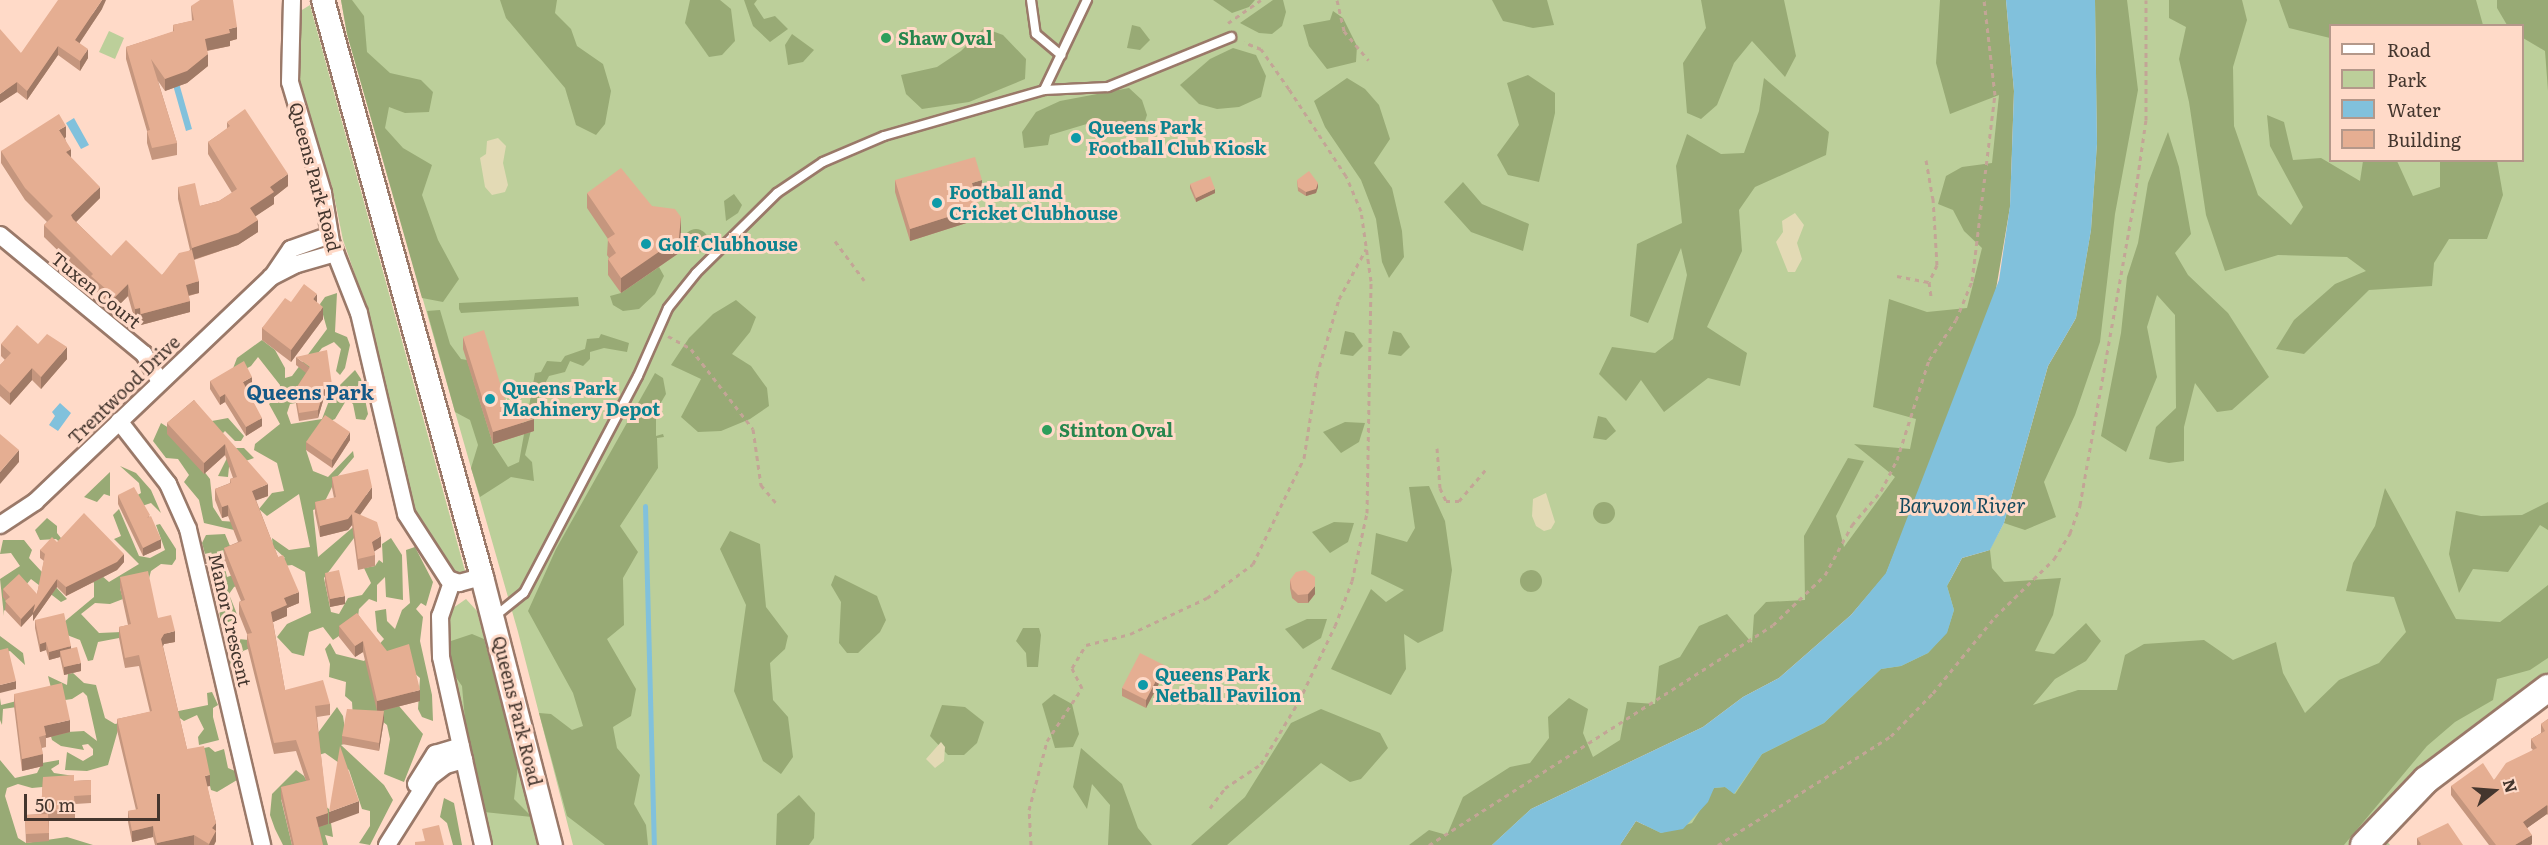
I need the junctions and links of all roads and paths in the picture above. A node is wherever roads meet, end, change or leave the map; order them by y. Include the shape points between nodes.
1 (292, 0) edge
2 (323, 0) edge
3 (1031, 0) edge
4 (1087, 0) edge
5 (1261, 0) edge
6 (1337, 0) edge
7 (1984, 0) edge
8 (2146, 0) edge
9 (1231, 36) joint
10 (1215, 43) junction
11 (1061, 55) junction
12 (1368, 60) dead end
13 (1044, 90) junction
14 (1926, 160) dead end
15 (0, 235) edge
16 (330, 235) junction
17 (835, 241) dead end
18 (1366, 248) junction
19 (335, 253) junction
20 (1897, 276) dead end
21 (271, 278) junction
22 (864, 280) dead end
23 (1929, 282) junction
24 (1931, 297) dead end
25 (658, 330) junction
26 (160, 382) junction
27 (119, 421) junction
28 (1437, 448) dead end
29 (1487, 468) dead end
30 (776, 503) dead end
31 (0, 525) edge
32 (482, 576) junction
33 (452, 582) junction
34 (493, 617) junction
35 (2548, 688) edge
36 (463, 753) junction
37 (1210, 808) dead end
38 (262, 845) edge
39 (387, 845) edge
40 (483, 845) edge
41 (551, 845) edge
42 (1031, 845) edge
43 (1429, 845) edge
44 (1718, 845) edge
45 (2364, 845) edge

1 - 16 street, Queens Park Road via 290,82 323,193
2 - 32 main road, Queens Park Road
3 - 11 lane via 1036,34
4 - 11 lane
5 - 10 path via 1220,29
6 - 12 path via 1344,31
7 - 43 path via 1995,95 1972,281 1956,320 1929,360 1897,459 1881,491 1852,525 1825,575 1773,625
8 - 44 path via 2146,110 2135,196 2087,470 2070,533 2054,559 1995,617 1933,693 1890,736
9 - 10 lane
9 - 18 path via 1261,49 1346,176 1361,211
10 - 13 lane via 1108,87
11 - 13 lane
13 - 25 lane via 884,136 824,162 777,193 696,273 668,308
14 - 23 path via 1933,198 1937,265
15 - 26 street, Tuxen Court via 144,354
16 - 19 street, Queens Park Road
16 - 21 street, Trentwood Drive via 291,249
17 - 22 path
18 - 37 path via 1371,281 1367,513 1352,581 1304,690 1261,764 1225,788
18 - 42 path via 1339,299 1317,375 1305,458 1253,564 1207,598 1130,633 1086,645 1072,668 1082,688 1047,741 1029,810
19 - 21 street, Trentwood Drive via 297,264
19 - 33 street, Queens Park Road via 359,313 406,514 420,541
20 - 23 path
21 - 26 street, Trentwood Drive
23 - 24 path
25 - 30 path via 691,350 753,429 761,485
25 - 34 lane via 638,376 524,593
26 - 27 street, Trentwood Drive
27 - 31 street, Trentwood Drive via 34,502
27 - 38 street, Manor Crescent via 168,483 188,529
28 - 29 path via 1440,488 1446,501 1459,501
32 - 33 street
32 - 34 main road, Queens Park Road
33 - 36 street via 442,608 439,642
34 - 41 main road, Queens Park Road
35 - 45 main road via 2426,780
36 - 39 street via 423,769
36 - 40 street

